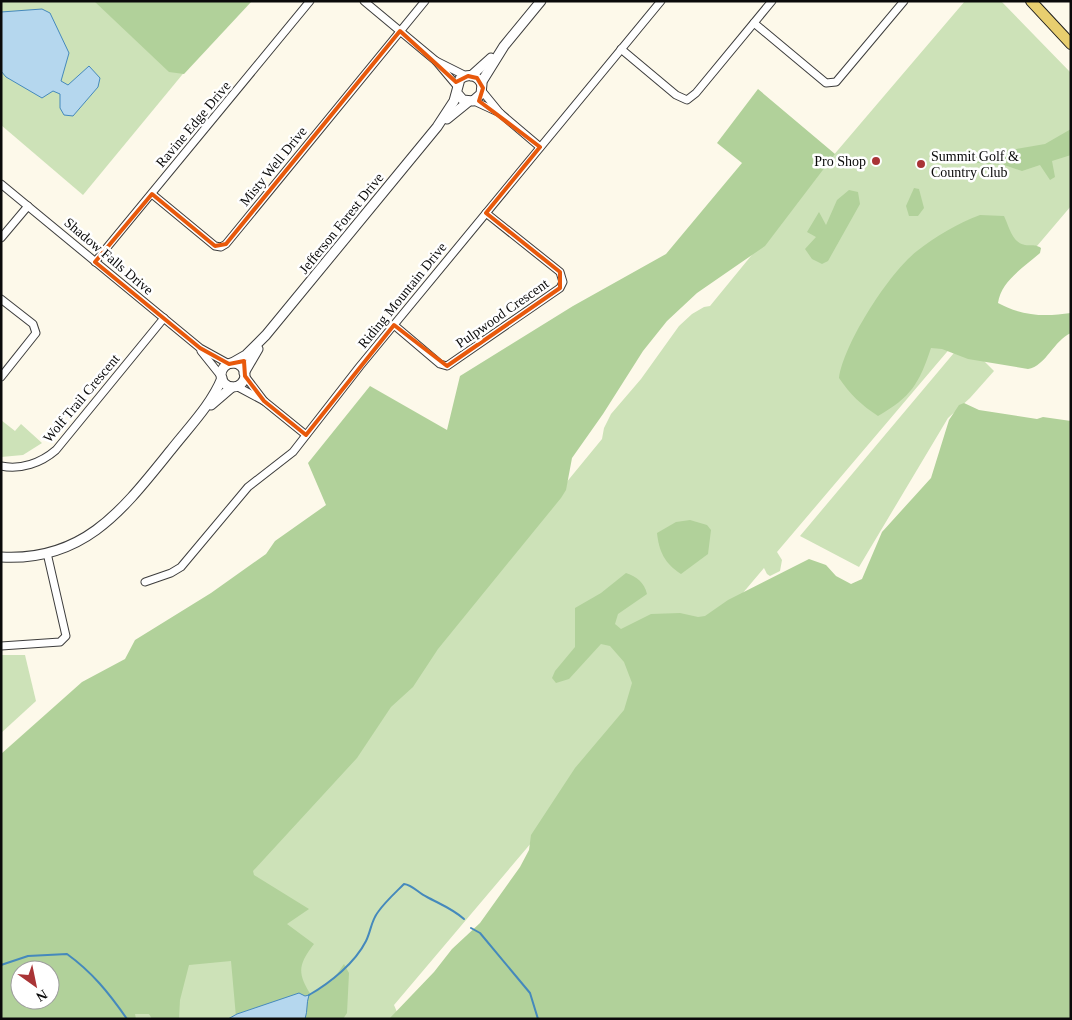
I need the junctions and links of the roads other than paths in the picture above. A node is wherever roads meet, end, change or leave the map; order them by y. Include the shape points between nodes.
1 (310, 1) edge
2 (364, 1) edge
3 (425, 1) edge
4 (541, 1) edge
5 (661, 1) edge
6 (772, 1) edge
7 (904, 1) edge
8 (1031, 1) edge
9 (754, 23) junction
10 (400, 31) junction
11 (1071, 44) edge
12 (504, 46) junction
13 (621, 50) junction
14 (436, 61) junction
15 (469, 76) junction
16 (482, 87) junction
17 (457, 90) junction
18 (471, 101) junction
19 (500, 113) junction
20 (437, 127) junction
21 (540, 147) junction
22 (1, 184) edge
23 (152, 194) junction
24 (28, 206) junction
25 (486, 213) junction
26 (1, 238) edge
27 (96, 262) junction
28 (1, 299) edge
29 (164, 318) junction
30 (394, 325) junction
31 (266, 336) junction
32 (200, 348) junction
33 (231, 364) junction
34 (244, 375) junction
35 (1, 377) edge
36 (221, 377) junction
37 (234, 386) junction
38 (264, 401) junction
39 (201, 413) junction
40 (306, 435) junction
41 (1, 466) edge
42 (47, 553) junction
43 (1, 557) edge
44 (145, 582) dead end
45 (1, 646) edge

1 - 23 street, Ravine Edge Drive
2 - 10 street
3 - 10 street
4 - 12 street
5 - 13 street, Riding Mountain Drive
6 - 9 street
7 - 9 street via 832,84 826,83
8 - 11 main road
9 - 13 street via 687,100 676,95
10 - 14 street
10 - 23 street, Misty Well Drive via 226,244 214,246
12 - 15 street via 482,69
12 - 16 street
13 - 21 street, Riding Mountain Drive
14 - 15 street
14 - 17 street
15 - 16 street
15 - 17 street via 460,79
16 - 18 street
16 - 19 street
17 - 18 street via 460,98
17 - 20 street, Jefferson Forest Drive
18 - 19 street
18 - 20 street, Jefferson Forest Drive
19 - 21 street
20 - 31 street, Jefferson Forest Drive
21 - 25 street, Riding Mountain Drive
22 - 24 street, Shadow Falls Drive
23 - 27 street, Ravine Edge Drive
24 - 26 street
24 - 27 street, Shadow Falls Drive
25 - 30 street, Riding Mountain Drive
25 - 30 street, Pulpwood Crescent via 560,272 563,282 560,288 443,367
27 - 29 street, Shadow Falls Drive
28 - 35 street via 33,324 36,333
29 - 32 street, Shadow Falls Drive
29 - 41 street, Wolf Trail Crescent via 56,450 35,463
30 - 40 street, Riding Mountain Drive
31 - 33 street, Jefferson Forest Drive
31 - 34 street, Jefferson Forest Drive
32 - 33 street, Shadow Falls Drive
32 - 36 street, Shadow Falls Drive
33 - 34 street via 242,367
33 - 36 street via 223,368
34 - 37 street via 242,382
34 - 38 street
36 - 37 street via 225,384
36 - 39 street
37 - 38 street
37 - 39 street
38 - 40 street
39 - 42 street via 112,519 83,540
40 - 44 street, Riding Mountain Drive via 285,460 248,487 181,567
42 - 43 street
42 - 45 street via 66,636 60,642

